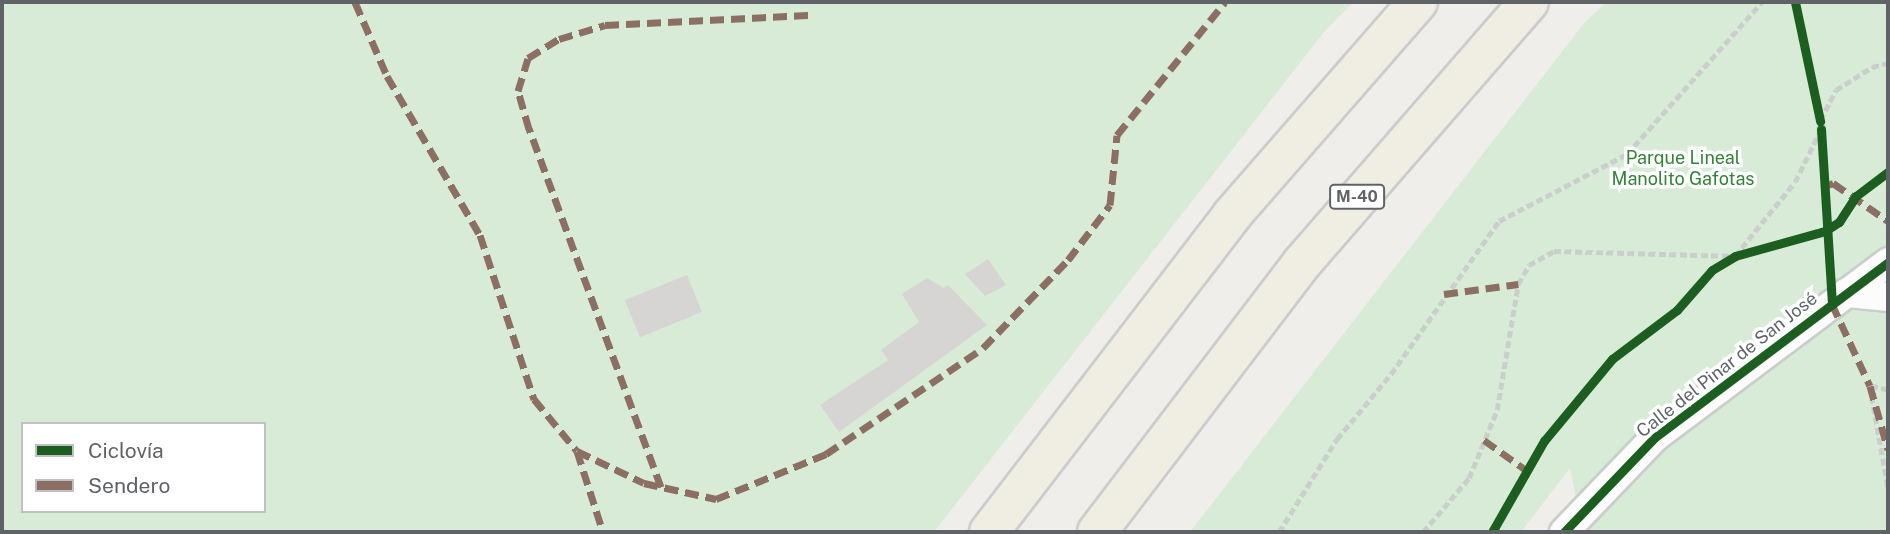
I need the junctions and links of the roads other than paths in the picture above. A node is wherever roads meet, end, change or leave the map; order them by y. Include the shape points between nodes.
1 (1418, 2) edge
2 (1529, 2) edge
3 (1888, 262) edge
4 (1888, 298) edge
5 (1839, 299) junction
6 (989, 532) edge
7 (1097, 532) edge
8 (1564, 532) edge

1 - 6 highway via 1232,215
2 - 7 highway, M-40 via 1302,263
3 - 5 street, Calle del Pinar de San José
4 - 5 street
5 - 8 street, Calle del Pinar de San José via 1654,438

